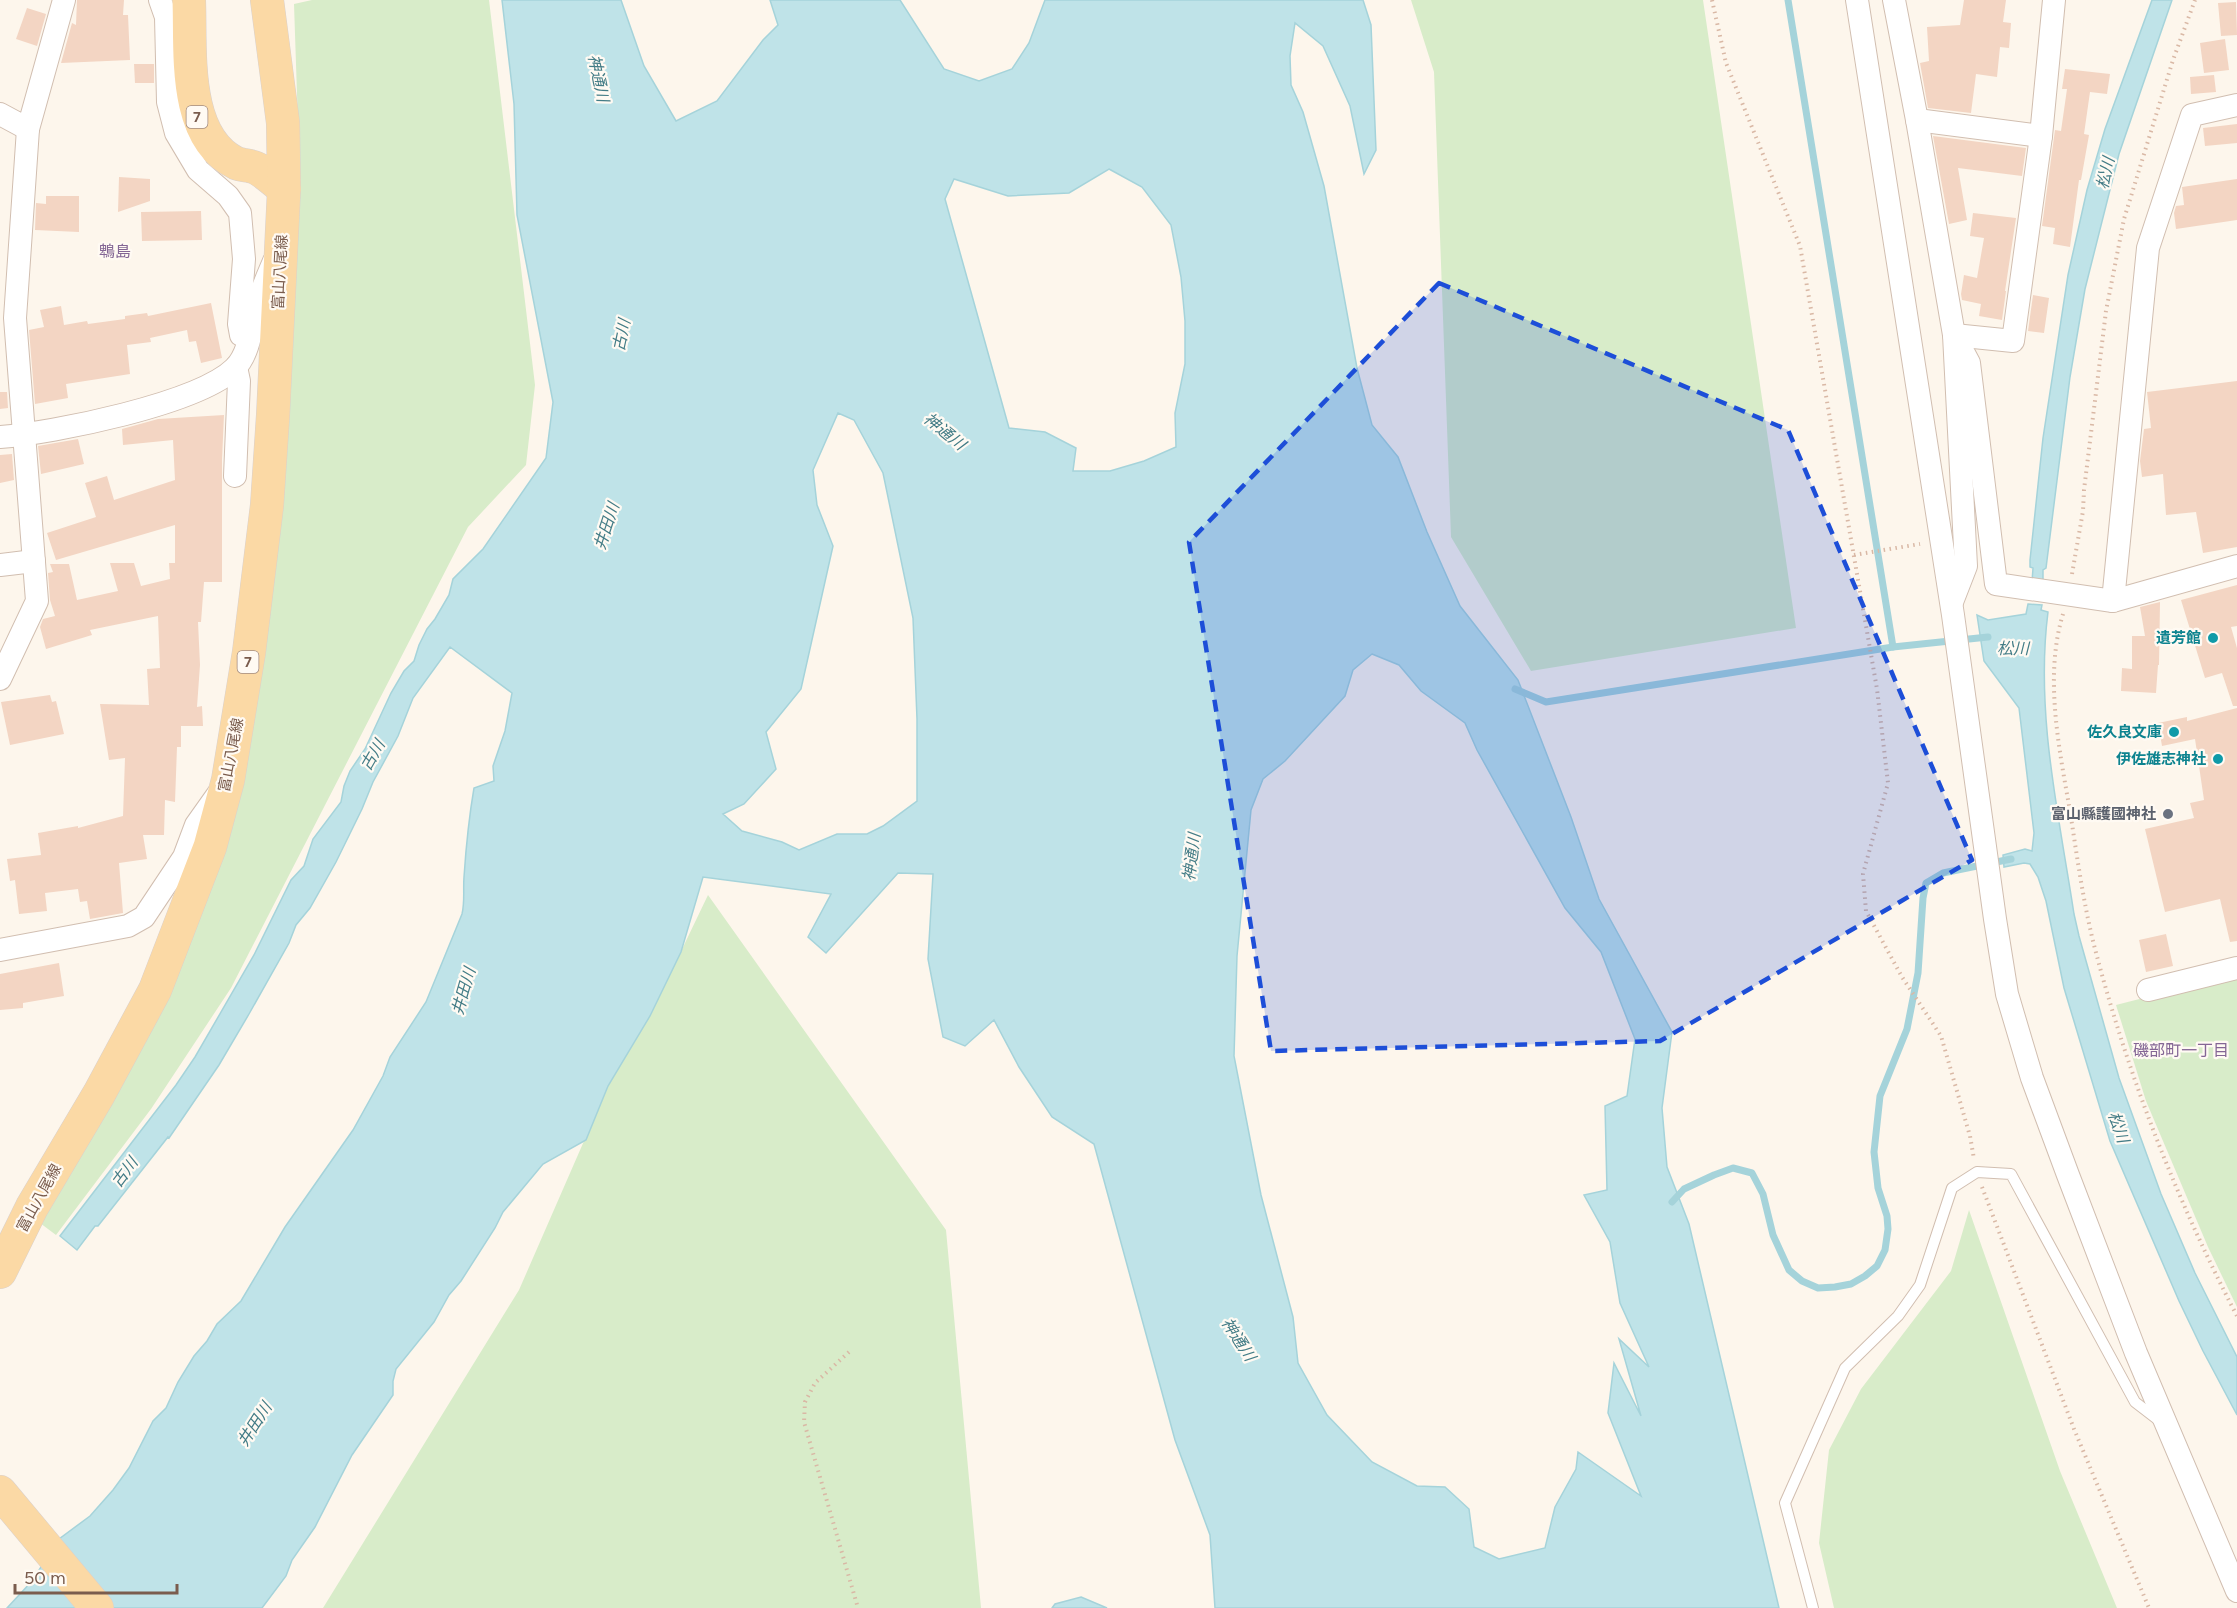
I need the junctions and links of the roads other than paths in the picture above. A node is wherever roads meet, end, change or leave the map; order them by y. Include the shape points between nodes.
1 (64, 0) edge
2 (160, 0) edge
3 (189, 0) edge
4 (267, 0) edge
5 (1857, 0) edge
6 (1894, 0) edge
7 (2054, 0) edge
8 (2237, 105) edge
9 (0, 114) edge
10 (1917, 120) junction
11 (28, 129) junction
12 (2041, 136) junction
13 (284, 189) junction
14 (282, 242) junction
15 (1954, 335) junction
16 (239, 360) junction
17 (22, 435) junction
18 (0, 436) edge
19 (235, 476) dead end
20 (34, 561) junction
21 (0, 564) edge
22 (2237, 566) edge
23 (2113, 601) junction
24 (1952, 604) junction
25 (3, 668) edge
26 (228, 780) junction
27 (0, 950) edge
28 (2237, 968) edge
29 (2148, 990) dead end
30 (32, 1207) junction
31 (0, 1236) edge
32 (0, 1272) edge
33 (2170, 1430) junction
34 (0, 1492) edge
35 (2237, 1591) edge
36 (97, 1608) edge
37 (1813, 1608) edge

1 - 11 street
2 - 16 street via 166,17 168,102 176,133 198,170 228,196 240,213 244,259
3 - 13 main road, 7 via 197,117 212,144 236,163 256,168
4 - 13 main road, 富山八尾線 / 7 via 283,123
5 - 24 street
6 - 10 street
7 - 12 street
8 - 23 street via 2192,115 2148,248
9 - 11 street
10 - 12 street
10 - 15 street
11 - 17 street via 15,318
12 - 15 street via 2013,341
13 - 14 main road, 富山八尾線 / 7
14 - 16 street
14 - 26 main road, 富山八尾線 / 7 via 267,505
15 - 23 street via 1969,363 1996,584
15 - 24 street via 1966,566
16 - 17 street via 202,388 156,405
16 - 19 street
17 - 18 street
17 - 20 street
20 - 21 street
20 - 25 street via 37,601
22 - 23 street
24 - 33 street via 2007,994 2032,1078 2064,1164 2136,1353
26 - 27 street via 196,825 184,857 144,917 128,926
26 - 30 main road, 富山八尾線 / 7 via 210,847 155,990
28 - 29 street
30 - 31 street
30 - 32 main road, 富山八尾線 / 7
33 - 35 street
33 - 37 lane via 2134,1402 2011,1174 1977,1172 1952,1188 1920,1285 1898,1316 1845,1368 1785,1503
34 - 36 main road

